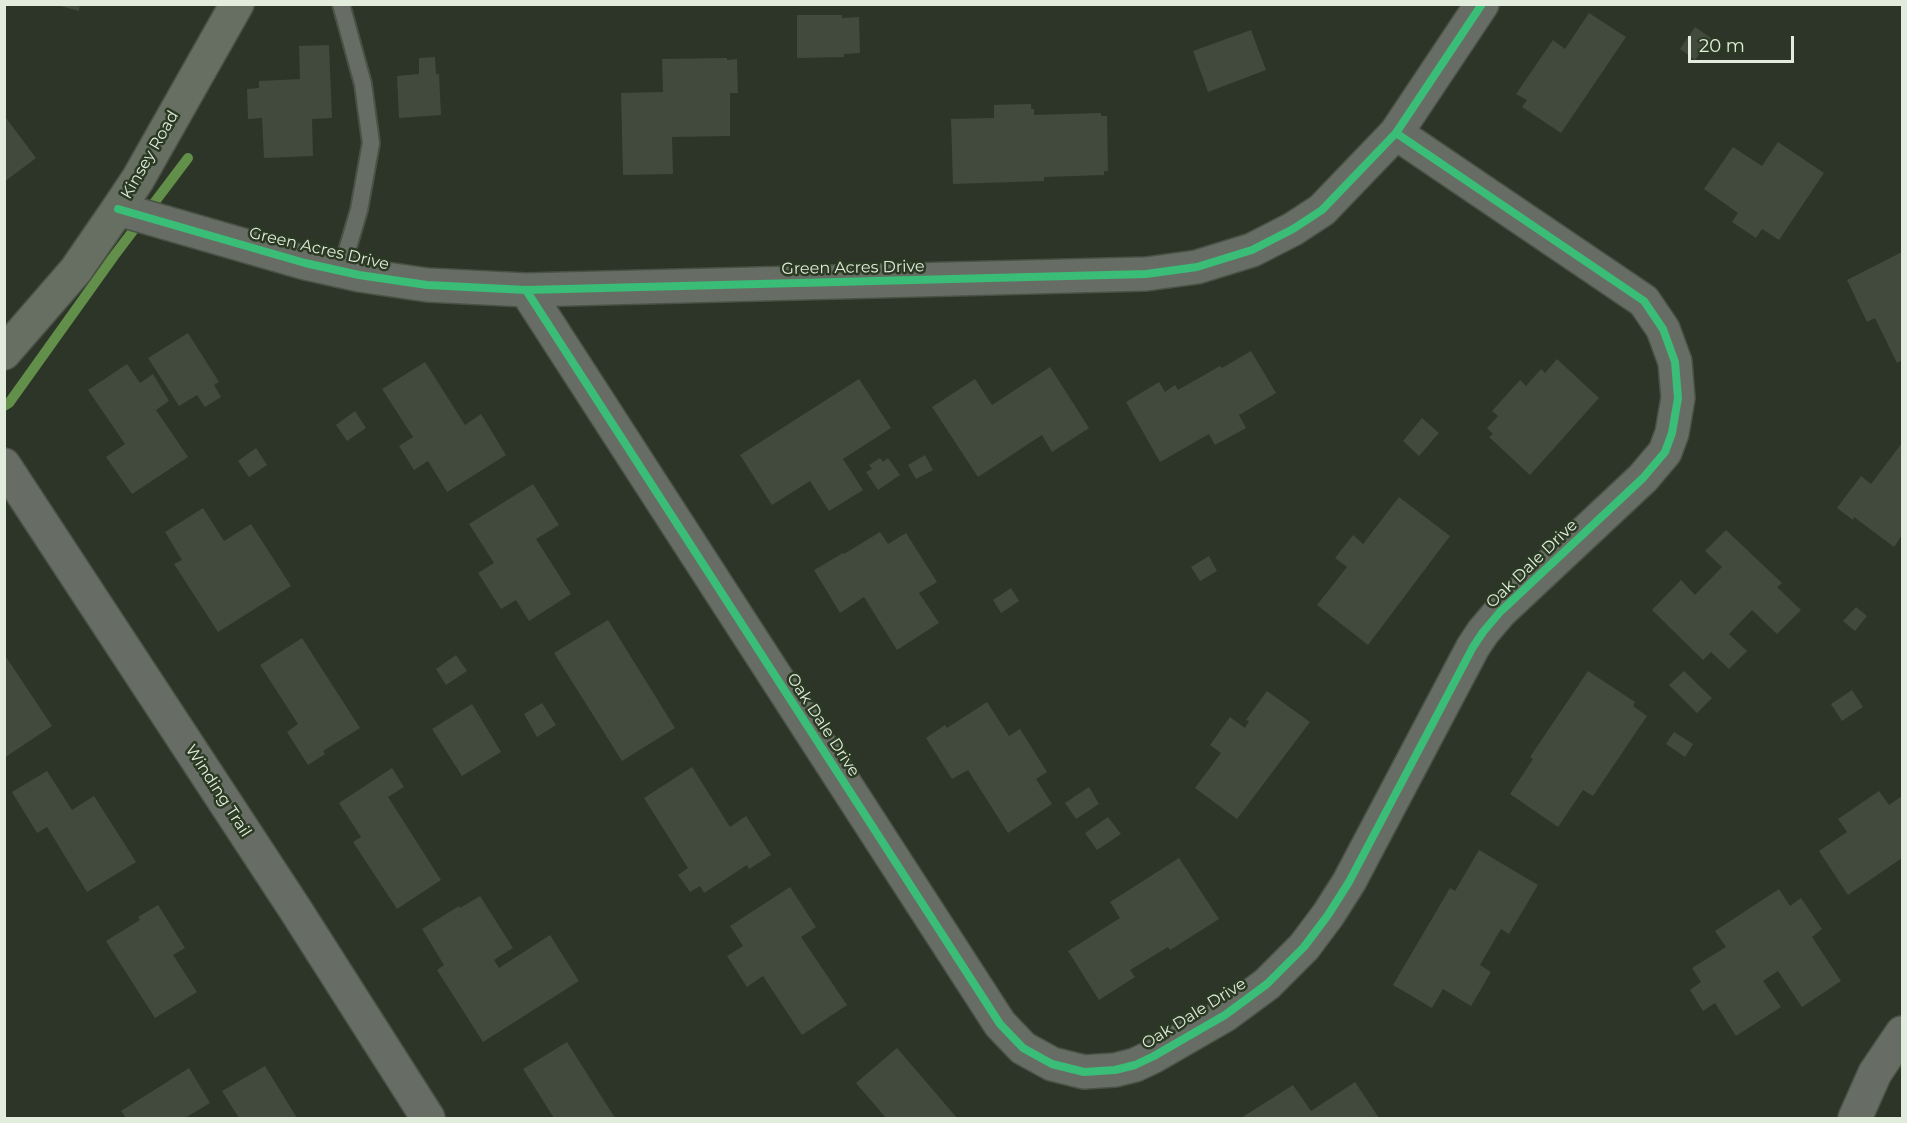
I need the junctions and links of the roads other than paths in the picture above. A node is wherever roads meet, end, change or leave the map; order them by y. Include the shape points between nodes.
1 (237, 4) edge
2 (341, 4) edge
3 (1482, 4) edge
4 (1396, 133) junction
5 (118, 210) junction
6 (341, 271) junction
7 (526, 290) junction
8 (4, 353) edge
9 (4, 465) edge
10 (1902, 1033) edge
11 (428, 1119) edge
12 (1855, 1119) edge

1 - 5 street, Kinsey Road
2 - 6 lane via 363,84 371,143 359,210
3 - 4 street, Green Acres Drive
4 - 7 street, Green Acres Drive via 1322,210 1252,250 1197,267 1146,274
4 - 7 street, Oak Dale Drive via 1644,301 1663,329 1675,362 1678,398 1672,433 1665,452 1643,478 1483,632 1349,882 1304,946 1267,984 1225,1015 1154,1056 1115,1070 1084,1072 1052,1064 1023,1048 1000,1024
5 - 6 street, Green Acres Drive
5 - 8 street, Kinsey Road via 76,270
6 - 7 street, Green Acres Drive via 427,285
9 - 11 street, Winding Trail
10 - 12 street via 1875,1073

